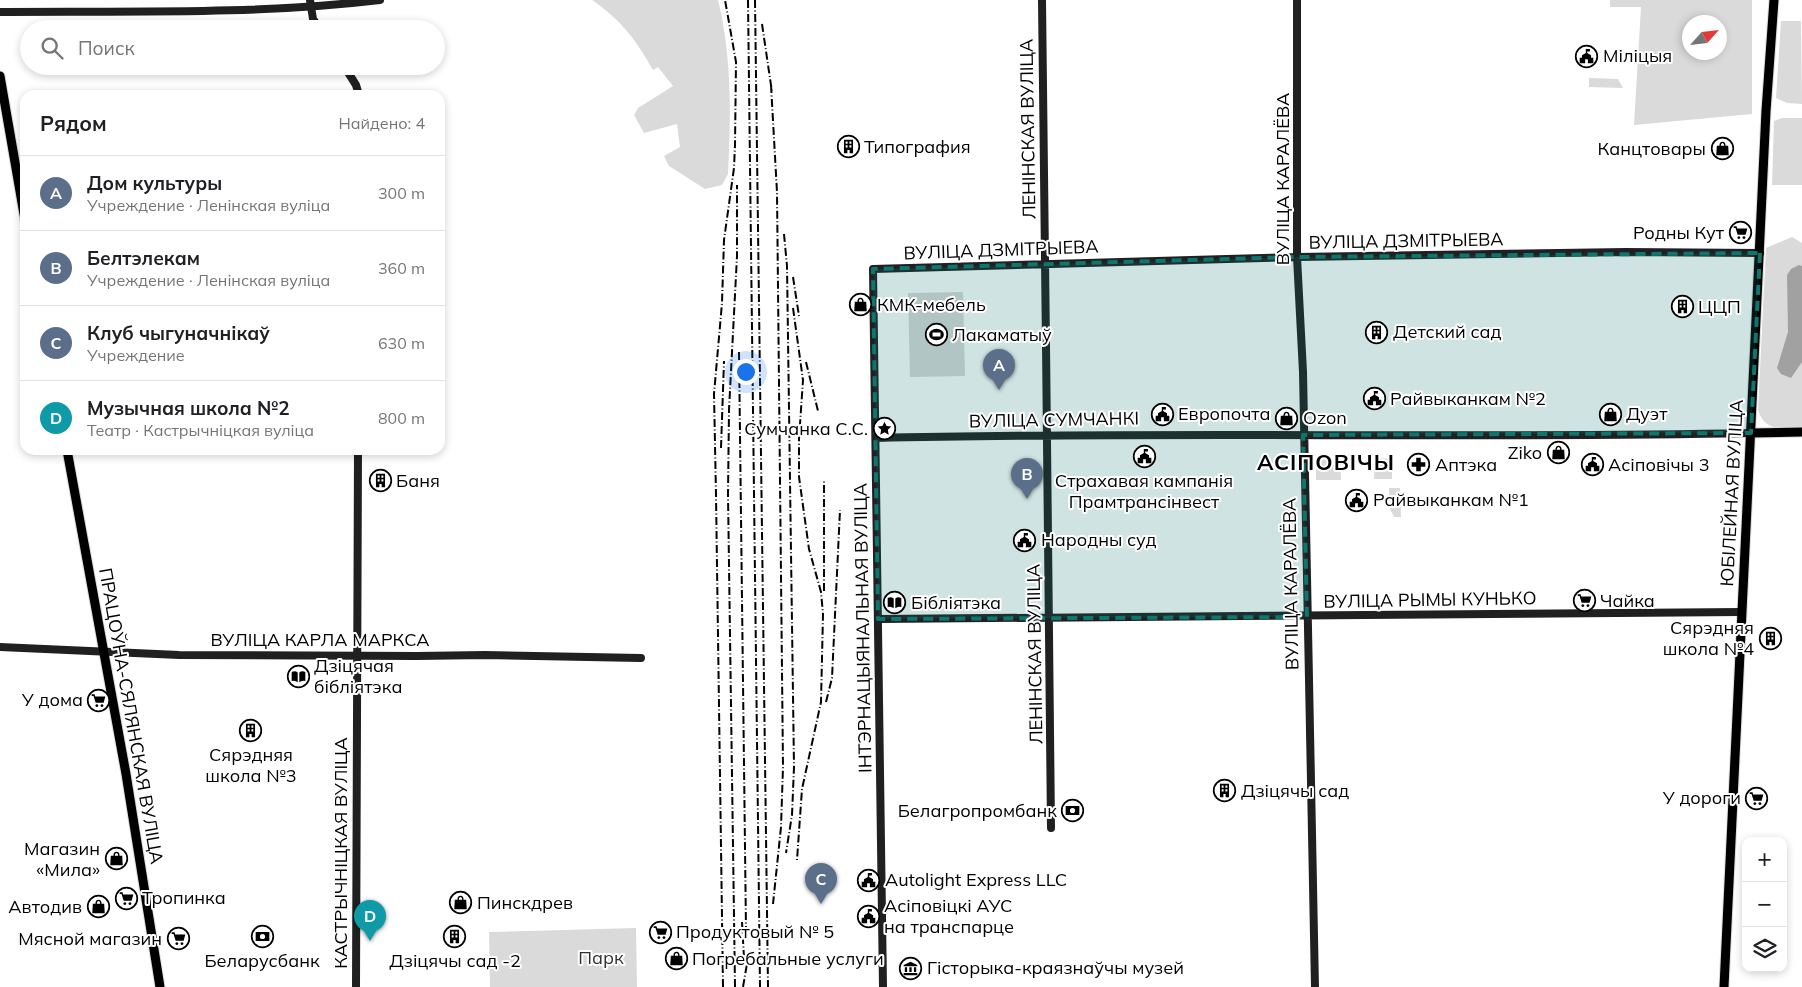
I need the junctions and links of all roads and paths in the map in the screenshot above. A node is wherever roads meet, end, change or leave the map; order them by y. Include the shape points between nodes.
1 (380, 0) edge
2 (1042, 0) edge
3 (1297, 0) edge
4 (1774, 0) edge
5 (311, 4) edge
6 (0, 12) edge
7 (314, 20) edge
8 (350, 75) edge
9 (0, 76) edge
10 (358, 90) edge
11 (20, 191) edge
12 (1760, 253) junction
13 (1298, 257) junction
14 (1044, 263) junction
15 (873, 269) joint
16 (1802, 432) edge
17 (1751, 433) junction
18 (1303, 435) junction
19 (1046, 436) junction
20 (876, 438) junction
21 (69, 455) edge
22 (358, 455) edge
23 (1742, 612) junction
24 (1307, 617) junction
25 (1050, 618) junction
26 (878, 619) junction
27 (0, 647) edge
28 (104, 653) junction
29 (357, 654) junction
30 (641, 658) dead end
31 (1051, 828) dead end
32 (160, 987) edge
33 (356, 987) edge
34 (883, 987) edge
35 (1315, 987) edge
36 (1724, 987) edge

1 - 5 street
2 - 14 street, ЛЕНІНСКАЯ ВУЛІЦА
3 - 13 street, ВУЛІЦА КАРАЛЁВА
4 - 12 main road, ЮБІЛЕЙНАЯ ВУЛІЦА
5 - 6 street via 226,11
5 - 7 street
8 - 10 street
9 - 11 main road
12 - 13 street, ВУЛІЦА ДЗМІТРЫЕВА
12 - 17 main road, ЮБІЛЕЙНАЯ ВУЛІЦА
13 - 14 street, ВУЛІЦА ДЗМІТРЫЕВА
13 - 18 street, ВУЛІЦА КАРАЛЁВА
14 - 15 street, ВУЛІЦА ДЗМІТРЫЕВА
14 - 19 street, ЛЕНІНСКАЯ ВУЛІЦА
15 - 20 street, ІНТЭРНАЦЫЯНАЛЬНАЯ ВУЛІЦА
16 - 17 main road, ВУЛІЦА СУМЧАНКІ
17 - 18 street, ВУЛІЦА СУМЧАНКІ
17 - 23 main road, ЮБІЛЕЙНАЯ ВУЛІЦА
18 - 19 street, ВУЛІЦА СУМЧАНКІ
18 - 24 street, ВУЛІЦА КАРАЛЁВА
19 - 20 street, ВУЛІЦА СУМЧАНКІ
19 - 25 street, ЛЕНІНСКАЯ ВУЛІЦА
20 - 26 street, ІНТЭРНАЦЫЯНАЛЬНАЯ ВУЛІЦА
21 - 28 main road, ПРАЦОЎНА-СЯЛЯНСКАЯ ВУЛІЦА
22 - 29 street, КАСТРЫЧНІЦКАЯ ВУЛІЦА
23 - 24 street, ВУЛІЦА РЫМЫ КУНЬКО
23 - 36 main road, ЮБІЛЕЙНАЯ ВУЛІЦА
24 - 25 street, ВУЛІЦА РЫМЫ КУНЬКО
24 - 35 street, ВУЛІЦА КАРАЛЁВА
25 - 26 street, ВУЛІЦА РЫМЫ КУНЬКО
25 - 31 street, ЛЕНІНСКАЯ ВУЛІЦА
26 - 34 street, ІНТЭРНАЦЫЯНАЛЬНАЯ ВУЛІЦА
27 - 28 street, ВУЛІЦА КАРЛА МАРКСА
28 - 29 street, ВУЛІЦА КАРЛА МАРКСА
28 - 32 main road, ПРАЦОЎНА-СЯЛЯНСКАЯ ВУЛІЦА
29 - 30 street, ВУЛІЦА КАРЛА МАРКСА
29 - 33 street, КАСТРЫЧНІЦКАЯ ВУЛІЦА

